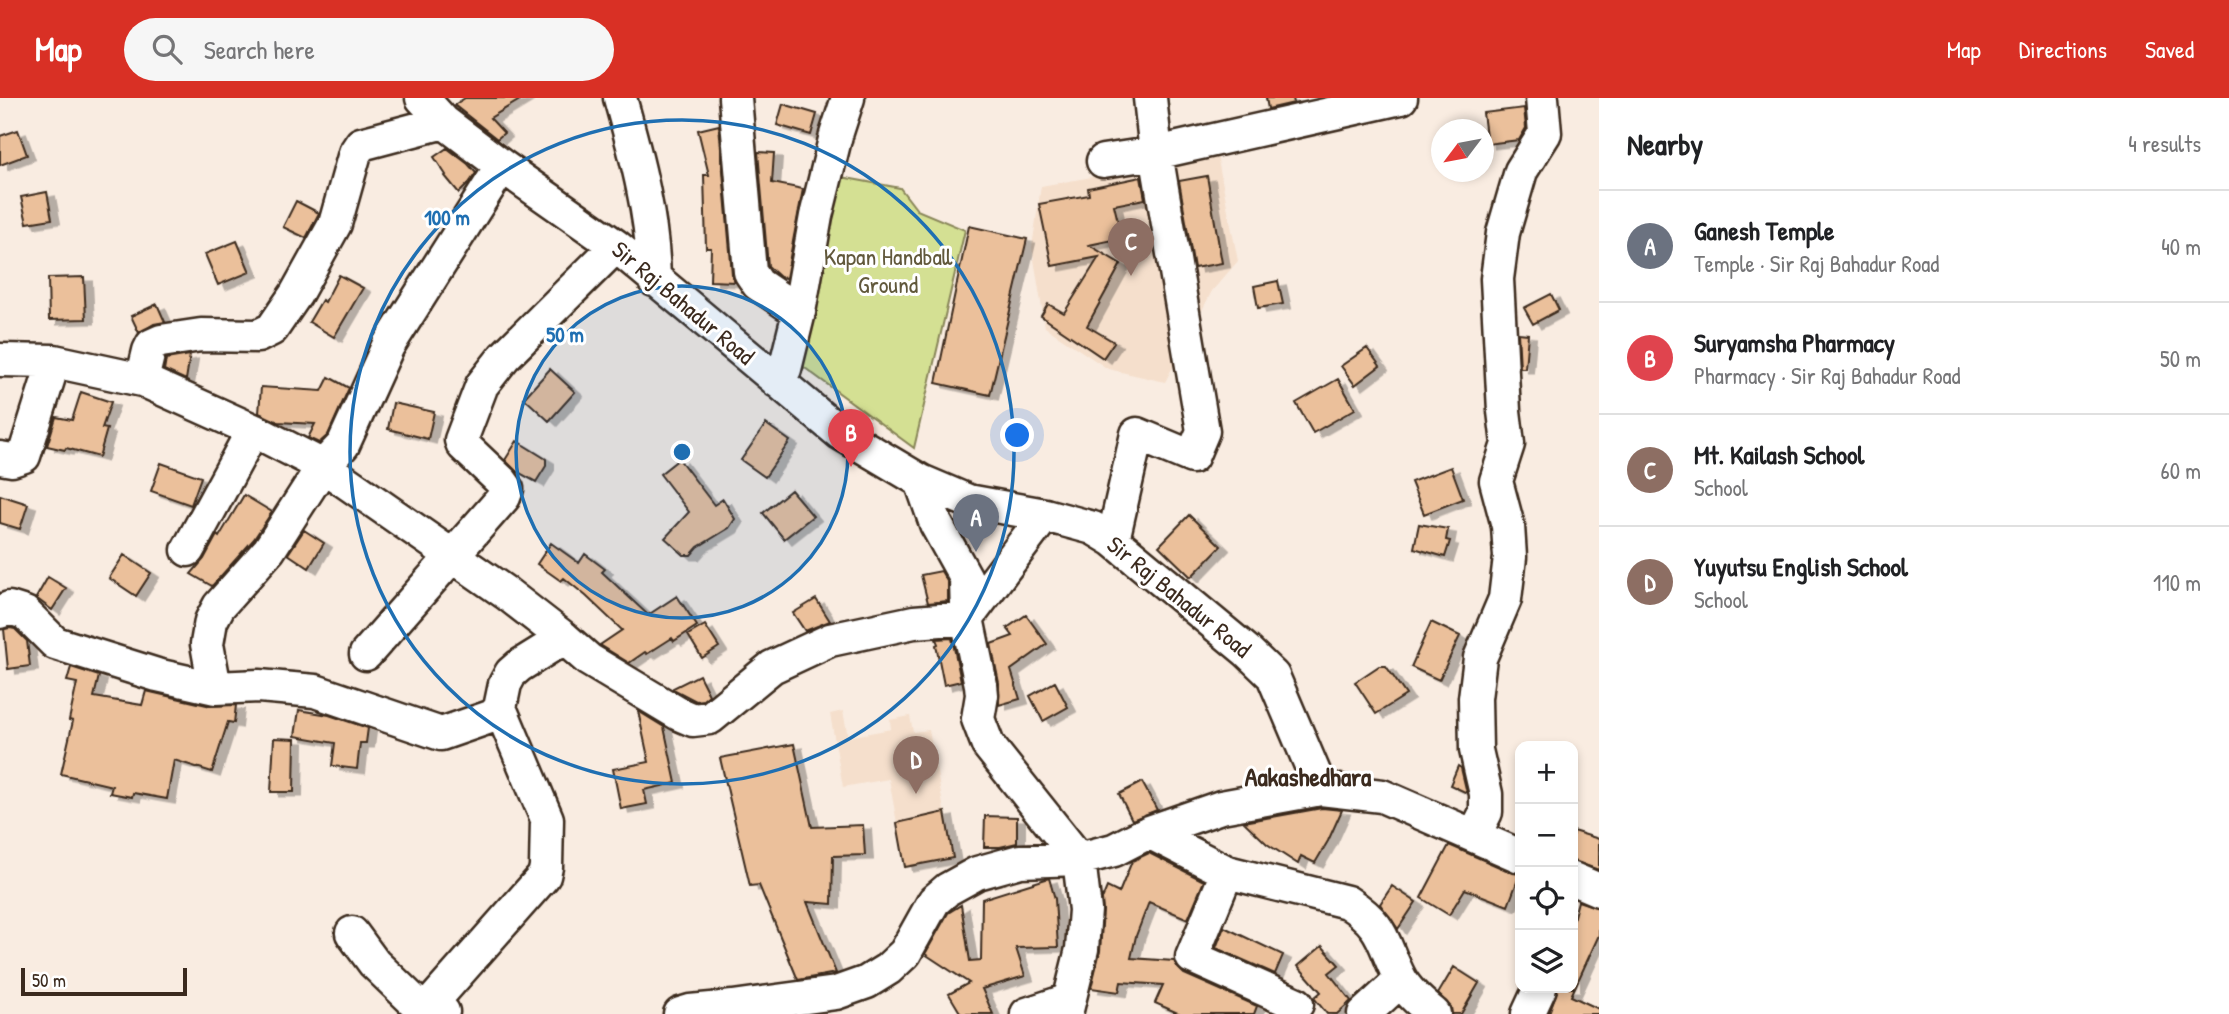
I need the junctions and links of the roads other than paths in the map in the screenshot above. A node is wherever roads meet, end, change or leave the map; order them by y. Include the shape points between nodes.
1 (422, 98) edge
2 (620, 98) edge
3 (734, 98) edge
4 (848, 98) edge
5 (1150, 98) edge
6 (1401, 98) edge
7 (1542, 98) edge
8 (444, 122) junction
9 (1156, 153) junction
10 (1103, 161) dead end
11 (502, 166) junction
12 (616, 246) junction
13 (654, 280) junction
14 (799, 312) junction
15 (0, 360) edge
16 (54, 361) junction
17 (142, 380) junction
18 (777, 380) junction
19 (253, 430) junction
20 (0, 458) edge
21 (323, 466) junction
22 (921, 481) junction
23 (1045, 514) junction
24 (1112, 540) junction
25 (188, 550) dead end
26 (451, 556) junction
27 (0, 612) edge
28 (967, 618) junction
29 (564, 638) junction
30 (366, 654) dead end
31 (215, 688) junction
32 (500, 708) junction
33 (1321, 789) junction
34 (1149, 832) junction
35 (1474, 836) junction
36 (1515, 854) edge
37 (1079, 859) junction
38 (1227, 872) junction
39 (352, 933) dead end
40 (1401, 980) junction
41 (1538, 993) edge
42 (1297, 1004) dead end
43 (1068, 1007) edge
44 (431, 1013) edge
45 (680, 1014) edge
46 (1027, 1014) edge
47 (1364, 1014) edge
48 (1434, 1014) edge
49 (1528, 1014) edge

1 - 8 street, Sir Raj Bahadur Road
2 - 13 street via 639,166 654,249
3 - 14 street via 750,272 758,284
4 - 14 street via 816,216
5 - 9 street
6 - 9 street
7 - 35 street via 1545,133 1521,171 1503,233 1497,279 1508,444 1496,481 1508,526 1510,557 1504,599 1480,658 1476,750 1486,812
8 - 11 street, Sir Raj Bahadur Road
8 - 17 street via 361,144 335,224 272,329 258,336 201,335 162,341 152,345
9 - 10 street
9 - 24 street via 1203,431 1192,457 1138,434
11 - 12 street, Sir Raj Bahadur Road
11 - 21 street via 388,346 343,445
12 - 13 street, Sir Raj Bahadur Road
12 - 26 street via 504,356 482,385 461,440 507,489
13 - 18 street, Sir Raj Bahadur Road
14 - 18 street via 785,369
15 - 16 street
16 - 17 street
16 - 20 street via 24,456
17 - 19 street
18 - 22 street, Sir Raj Bahadur Road via 840,433
19 - 21 street
19 - 25 street
21 - 26 street
21 - 31 street via 269,550 211,621 206,644
22 - 23 street, Sir Raj Bahadur Road via 968,501
22 - 28 street via 936,524 966,578
23 - 24 street, Sir Raj Bahadur Road via 1093,528
23 - 28 street
24 - 33 street, Sir Raj Bahadur Road via 1273,676
26 - 29 street
26 - 30 street
27 - 31 street via 9,608 25,613 55,643 85,654
28 - 29 street via 914,622 830,640 772,667 702,720 680,714 589,660
28 - 37 street via 981,685 978,719 988,745
29 - 32 street via 510,673
31 - 32 street via 315,691 441,734 494,716
32 - 44 street via 547,819 544,876
33 - 34 street via 1221,807
33 - 35 street via 1381,796
34 - 37 street via 1114,850
34 - 38 street
35 - 36 street
37 - 43 street via 1085,910 1082,949
37 - 45 street via 1020,861 977,873 948,889 934,901 905,953 867,982 836,993
38 - 40 street via 1347,902 1381,932
38 - 42 street via 1192,957
39 - 44 street via 373,963
40 - 47 street
40 - 48 street
41 - 49 street
43 - 46 street

